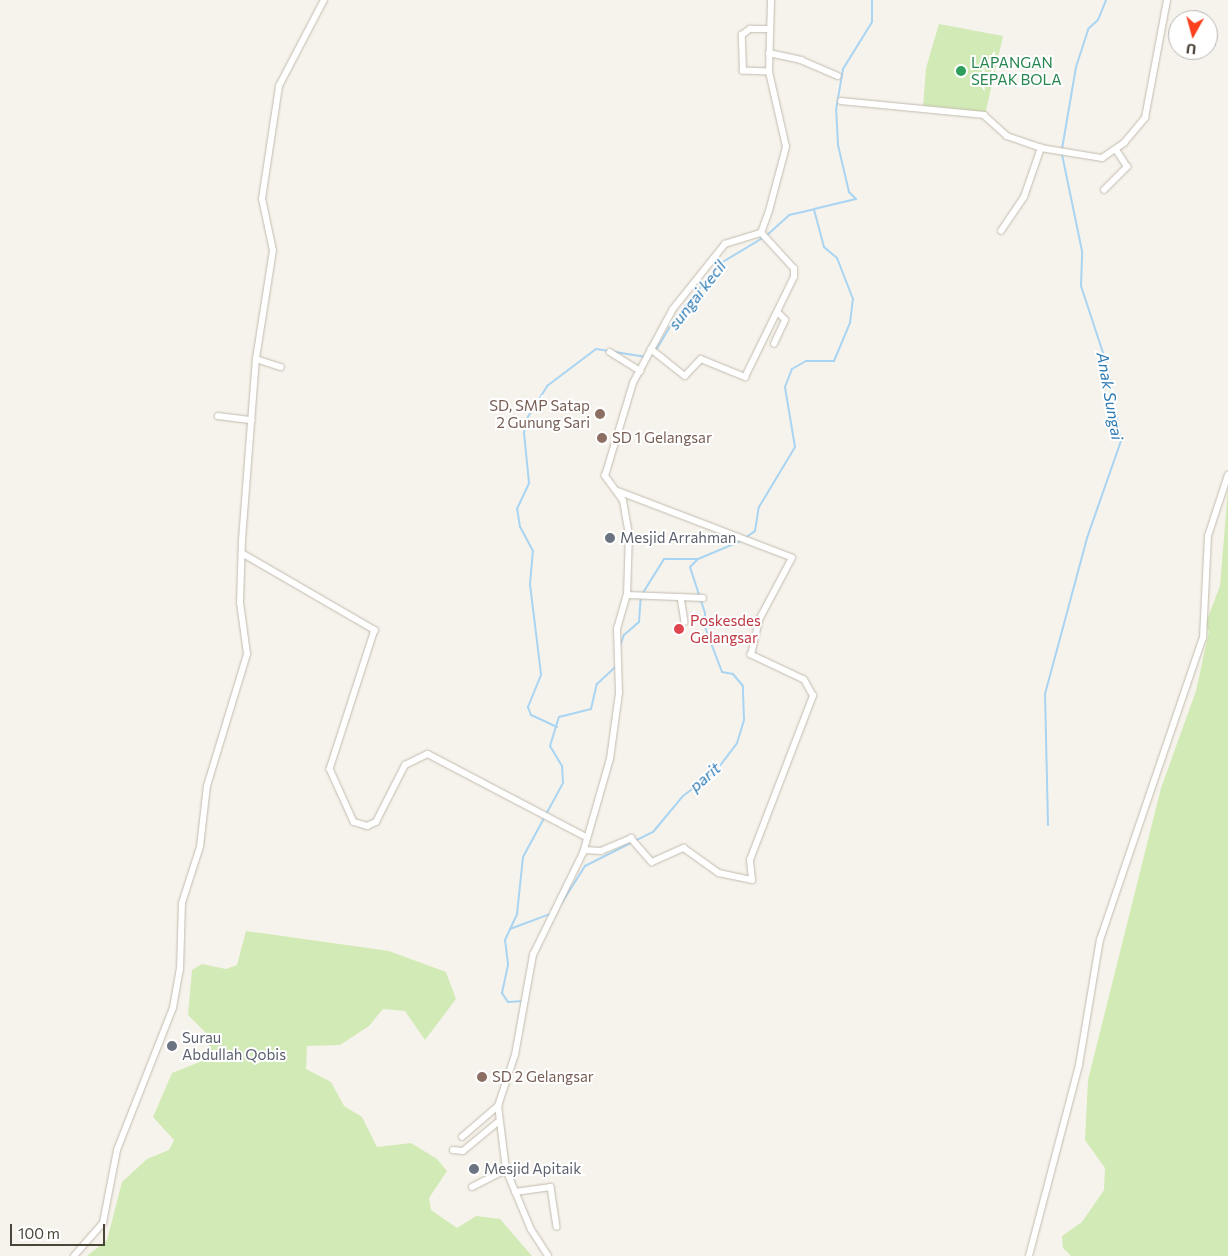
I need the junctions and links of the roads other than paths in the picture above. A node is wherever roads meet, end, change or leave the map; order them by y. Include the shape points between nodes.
1 (324, 0) edge
2 (771, 0) edge
3 (1167, 0) edge
4 (770, 29) junction
5 (769, 53) junction
6 (769, 72) junction
7 (838, 76) dead end
8 (841, 101) dead end
9 (1041, 148) junction
10 (1116, 150) junction
11 (1104, 190) dead end
12 (1001, 231) dead end
13 (761, 233) junction
14 (778, 313) junction
15 (774, 344) dead end
16 (610, 352) dead end
17 (653, 352) junction
18 (256, 359) junction
19 (280, 367) dead end
20 (640, 371) junction
21 (218, 416) dead end
22 (252, 420) junction
23 (1228, 475) edge
24 (619, 492) junction
25 (242, 553) junction
26 (627, 595) junction
27 (681, 597) junction
28 (703, 598) dead end
29 (685, 622) dead end
30 (586, 837) junction
31 (584, 850) junction
32 (498, 1108) junction
33 (498, 1120) junction
34 (462, 1137) dead end
35 (453, 1150) dead end
36 (506, 1170) junction
37 (472, 1187) dead end
38 (515, 1192) junction
39 (557, 1227) dead end
40 (74, 1256) edge
41 (548, 1256) edge
42 (1030, 1256) edge

1 - 18 street via 290,59 273,109 262,206 273,251
2 - 4 street
3 - 10 street via 1145,118
4 - 5 street
4 - 6 street via 750,29 742,35 743,71
5 - 6 street
5 - 7 street via 801,60
6 - 13 street via 786,147
8 - 9 street via 984,115 1007,136
9 - 10 street via 1102,158
9 - 12 street via 1024,197
10 - 11 street via 1127,167
13 - 14 street via 794,272
13 - 17 street via 725,244 673,309
14 - 15 street via 786,320
14 - 17 street via 745,377 702,359 686,376
16 - 20 street
17 - 20 street
18 - 19 street
18 - 22 street
20 - 24 street via 621,413 605,476
21 - 22 street
22 - 25 street
23 - 42 street via 1208,536 1204,638 1100,940 1078,1072
24 - 26 street via 628,523
24 - 31 street via 792,558 759,620 750,653 804,680 813,696 750,860 752,880 718,872 684,848 652,862 637,842 628,838 601,850
25 - 30 street via 375,630 330,769 354,822 367,826 376,822 405,765 424,754 441,758
25 - 40 street via 240,603 247,654 207,786 200,847 182,903 180,970 173,1008 117,1150 103,1223
26 - 27 street
26 - 30 street via 616,651 619,693 610,759
27 - 28 street
27 - 29 street
30 - 31 street
31 - 32 street via 532,962 515,1055
32 - 33 street
32 - 34 street
33 - 35 street via 463,1151
33 - 36 street
36 - 37 street
36 - 38 street
38 - 39 street via 551,1187
38 - 41 street via 531,1230

